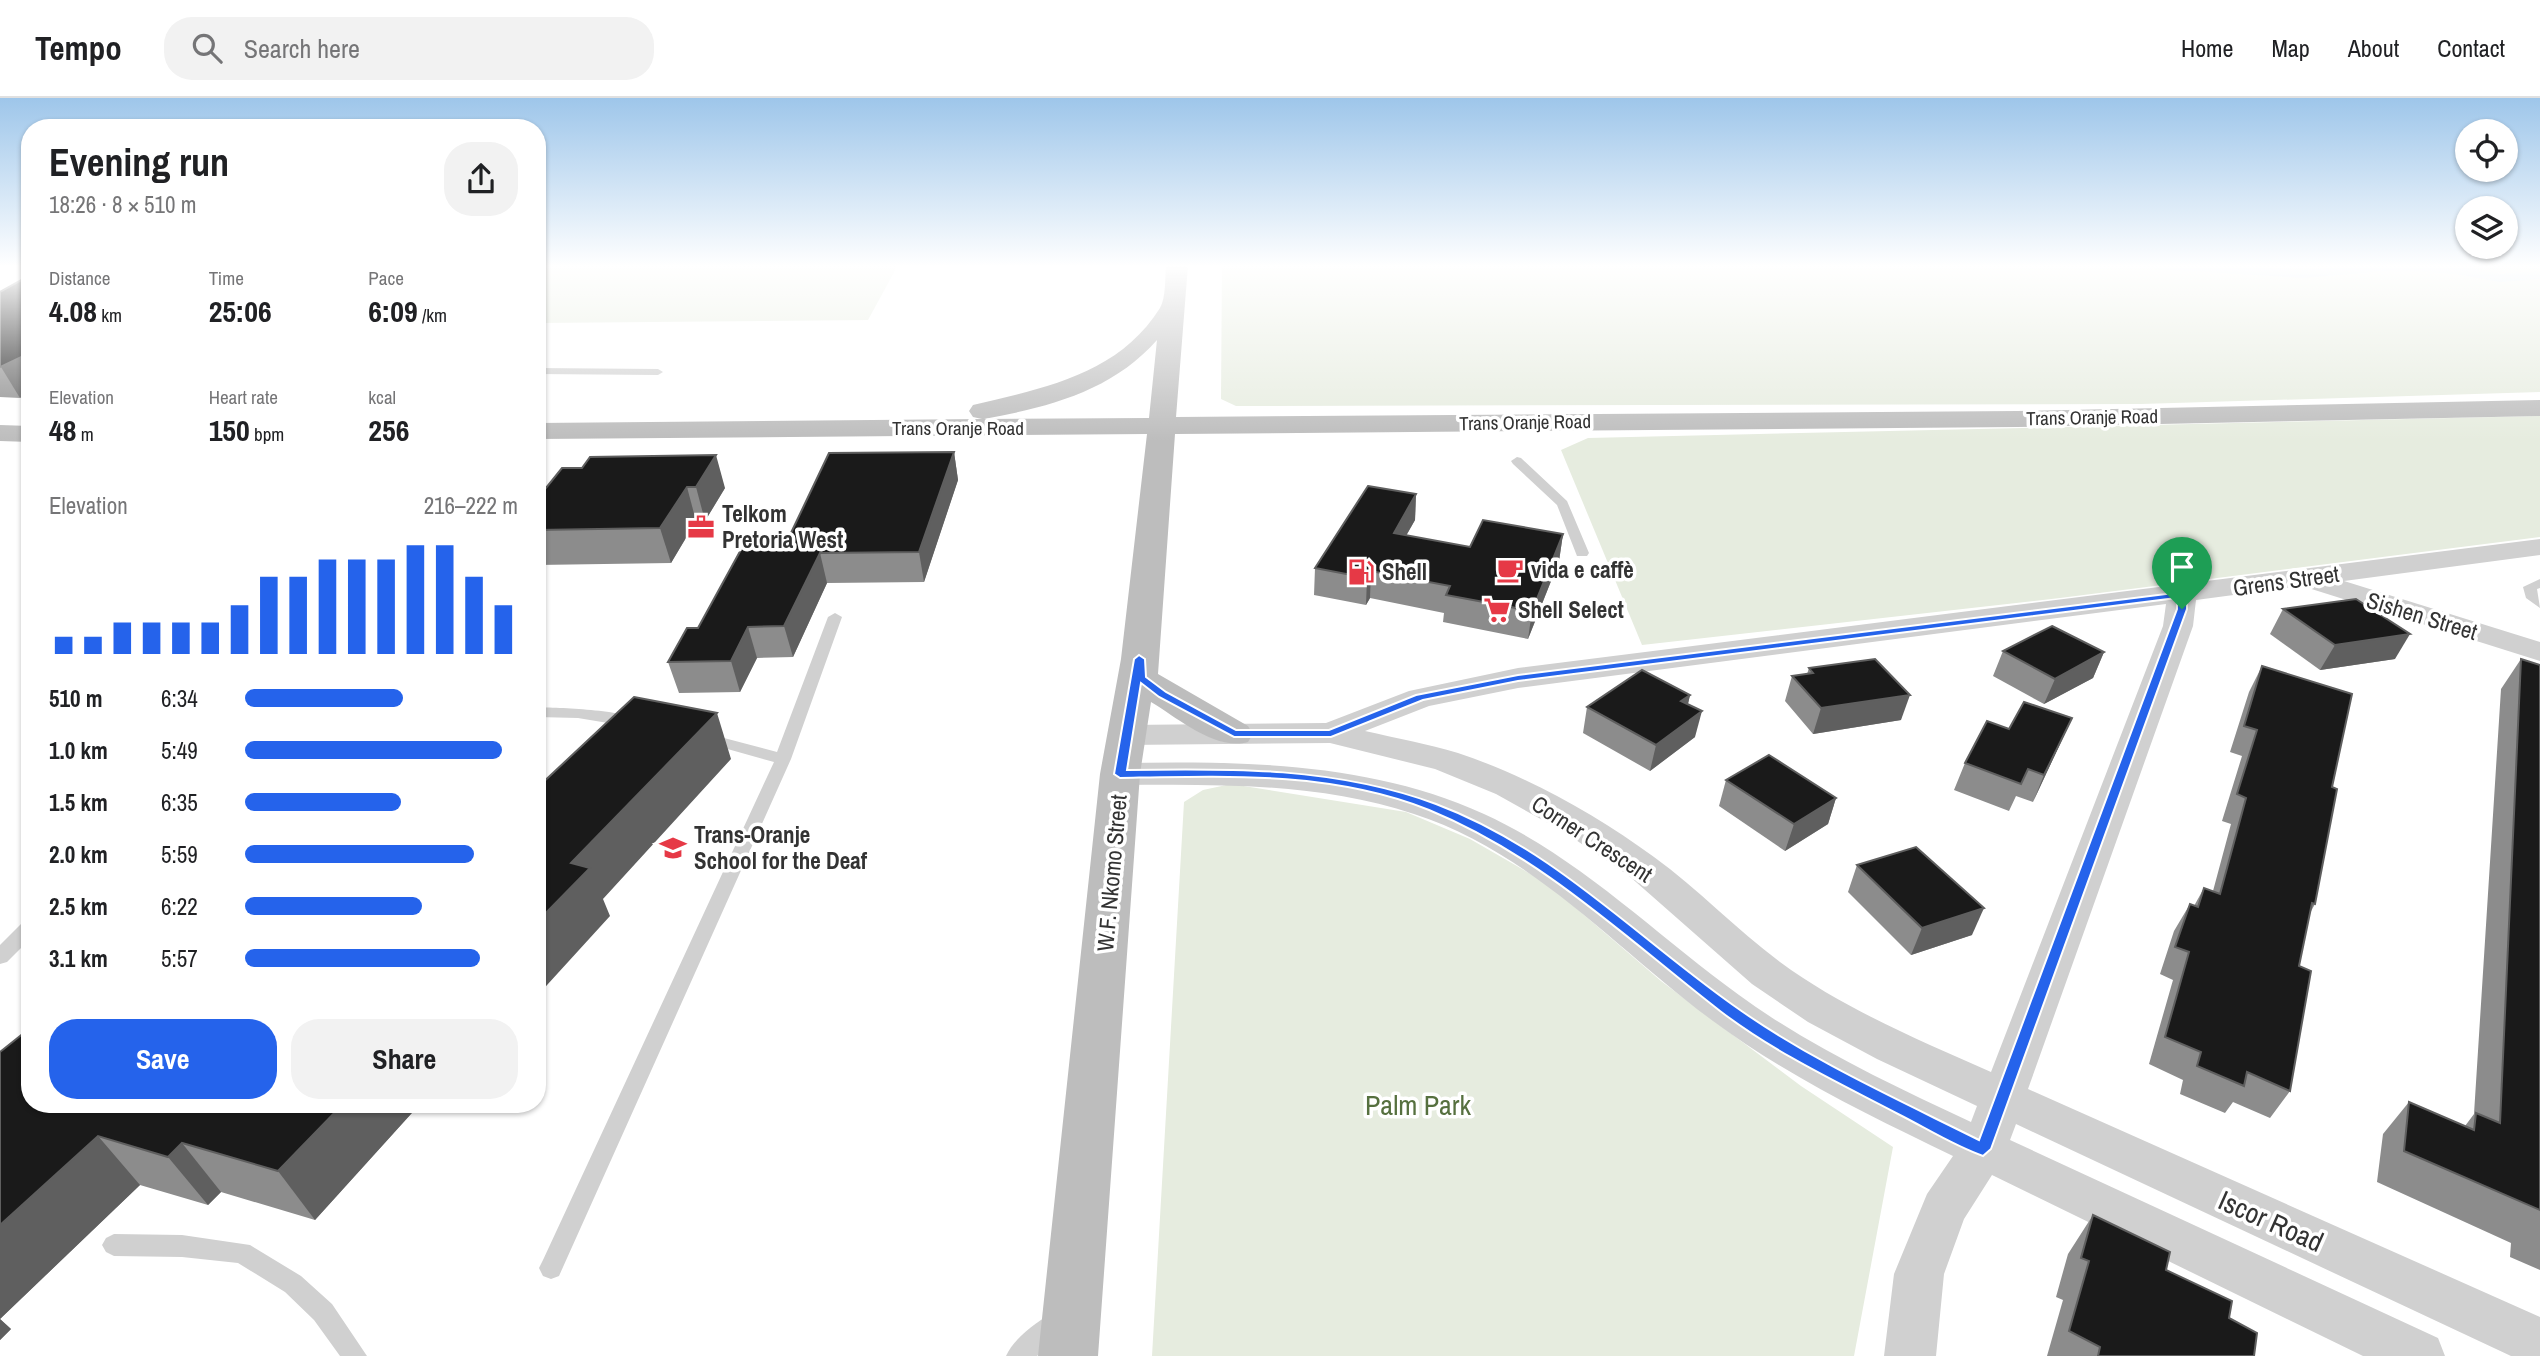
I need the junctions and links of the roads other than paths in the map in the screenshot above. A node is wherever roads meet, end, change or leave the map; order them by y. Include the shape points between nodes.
1 (1158, 324) edge
2 (1173, 324) edge
3 (546, 371) edge
4 (658, 372) dead end
5 (2531, 406) edge
6 (1164, 426) junction
7 (849, 429) junction
8 (546, 432) edge
9 (0, 433) edge
10 (21, 434) edge
11 (1517, 461) dead end
12 (2540, 547) edge
13 (1582, 553) dead end
14 (2305, 578) junction
15 (2540, 583) edge
16 (2182, 595) junction
17 (2540, 604) edge
18 (835, 617) dead end
19 (2540, 652) edge
20 (1139, 659) junction
21 (546, 712) edge
22 (655, 725) edge
23 (1331, 733) junction
24 (693, 734) edge
25 (1234, 734) junction
26 (1124, 755) junction
27 (783, 759) junction
28 (21, 936) edge
29 (0, 957) edge
30 (2003, 1098) junction
31 (1983, 1149) junction
32 (114, 1245) dead end
33 (551, 1268) dead end
34 (1070, 1333) edge
35 (2540, 1343) edge
36 (355, 1356) edge
37 (1018, 1356) edge
38 (1910, 1356) edge
39 (2419, 1356) edge

1 - 7 main road via 1115,366 1057,393 971,413
2 - 6 main road, W.F. Nkomo Street
3 - 4 lane
5 - 6 main road, Trans Oranje Road via 2017,419
6 - 7 main road, Trans Oranje Road
6 - 20 main road, W.F. Nkomo Street
7 - 8 main road, Trans Oranje Road
9 - 10 main road
11 - 13 lane via 1563,504
12 - 14 street, Grens Street
14 - 16 street, Grens Street
14 - 19 street, Sishen Street
15 - 17 lane via 2530,587 2530,594
16 - 23 street, Grens Street via 1505,680 1420,698
16 - 30 street via 2178,626
18 - 27 lane
20 - 25 main road via 1140,678
20 - 26 main road, W.F. Nkomo Street
21 - 22 lane
23 - 25 street, Corner Crescent
23 - 30 street, Corner Crescent via 1446,761 1520,792 1641,866 1766,973 1823,1010
24 - 27 lane
25 - 26 street, Corner Crescent
26 - 31 street via 1220,772 1303,777 1369,788 1432,807 1496,836 1552,871 1726,1008 1795,1054
26 - 34 main road, W.F. Nkomo Street
27 - 33 lane
28 - 29 lane
30 - 31 street
30 - 35 street, Iscor Road
31 - 38 street via 1944,1209 1919,1274
31 - 39 street
32 - 36 lane via 182,1246 242,1254 293,1284 323,1312
34 - 37 lane

